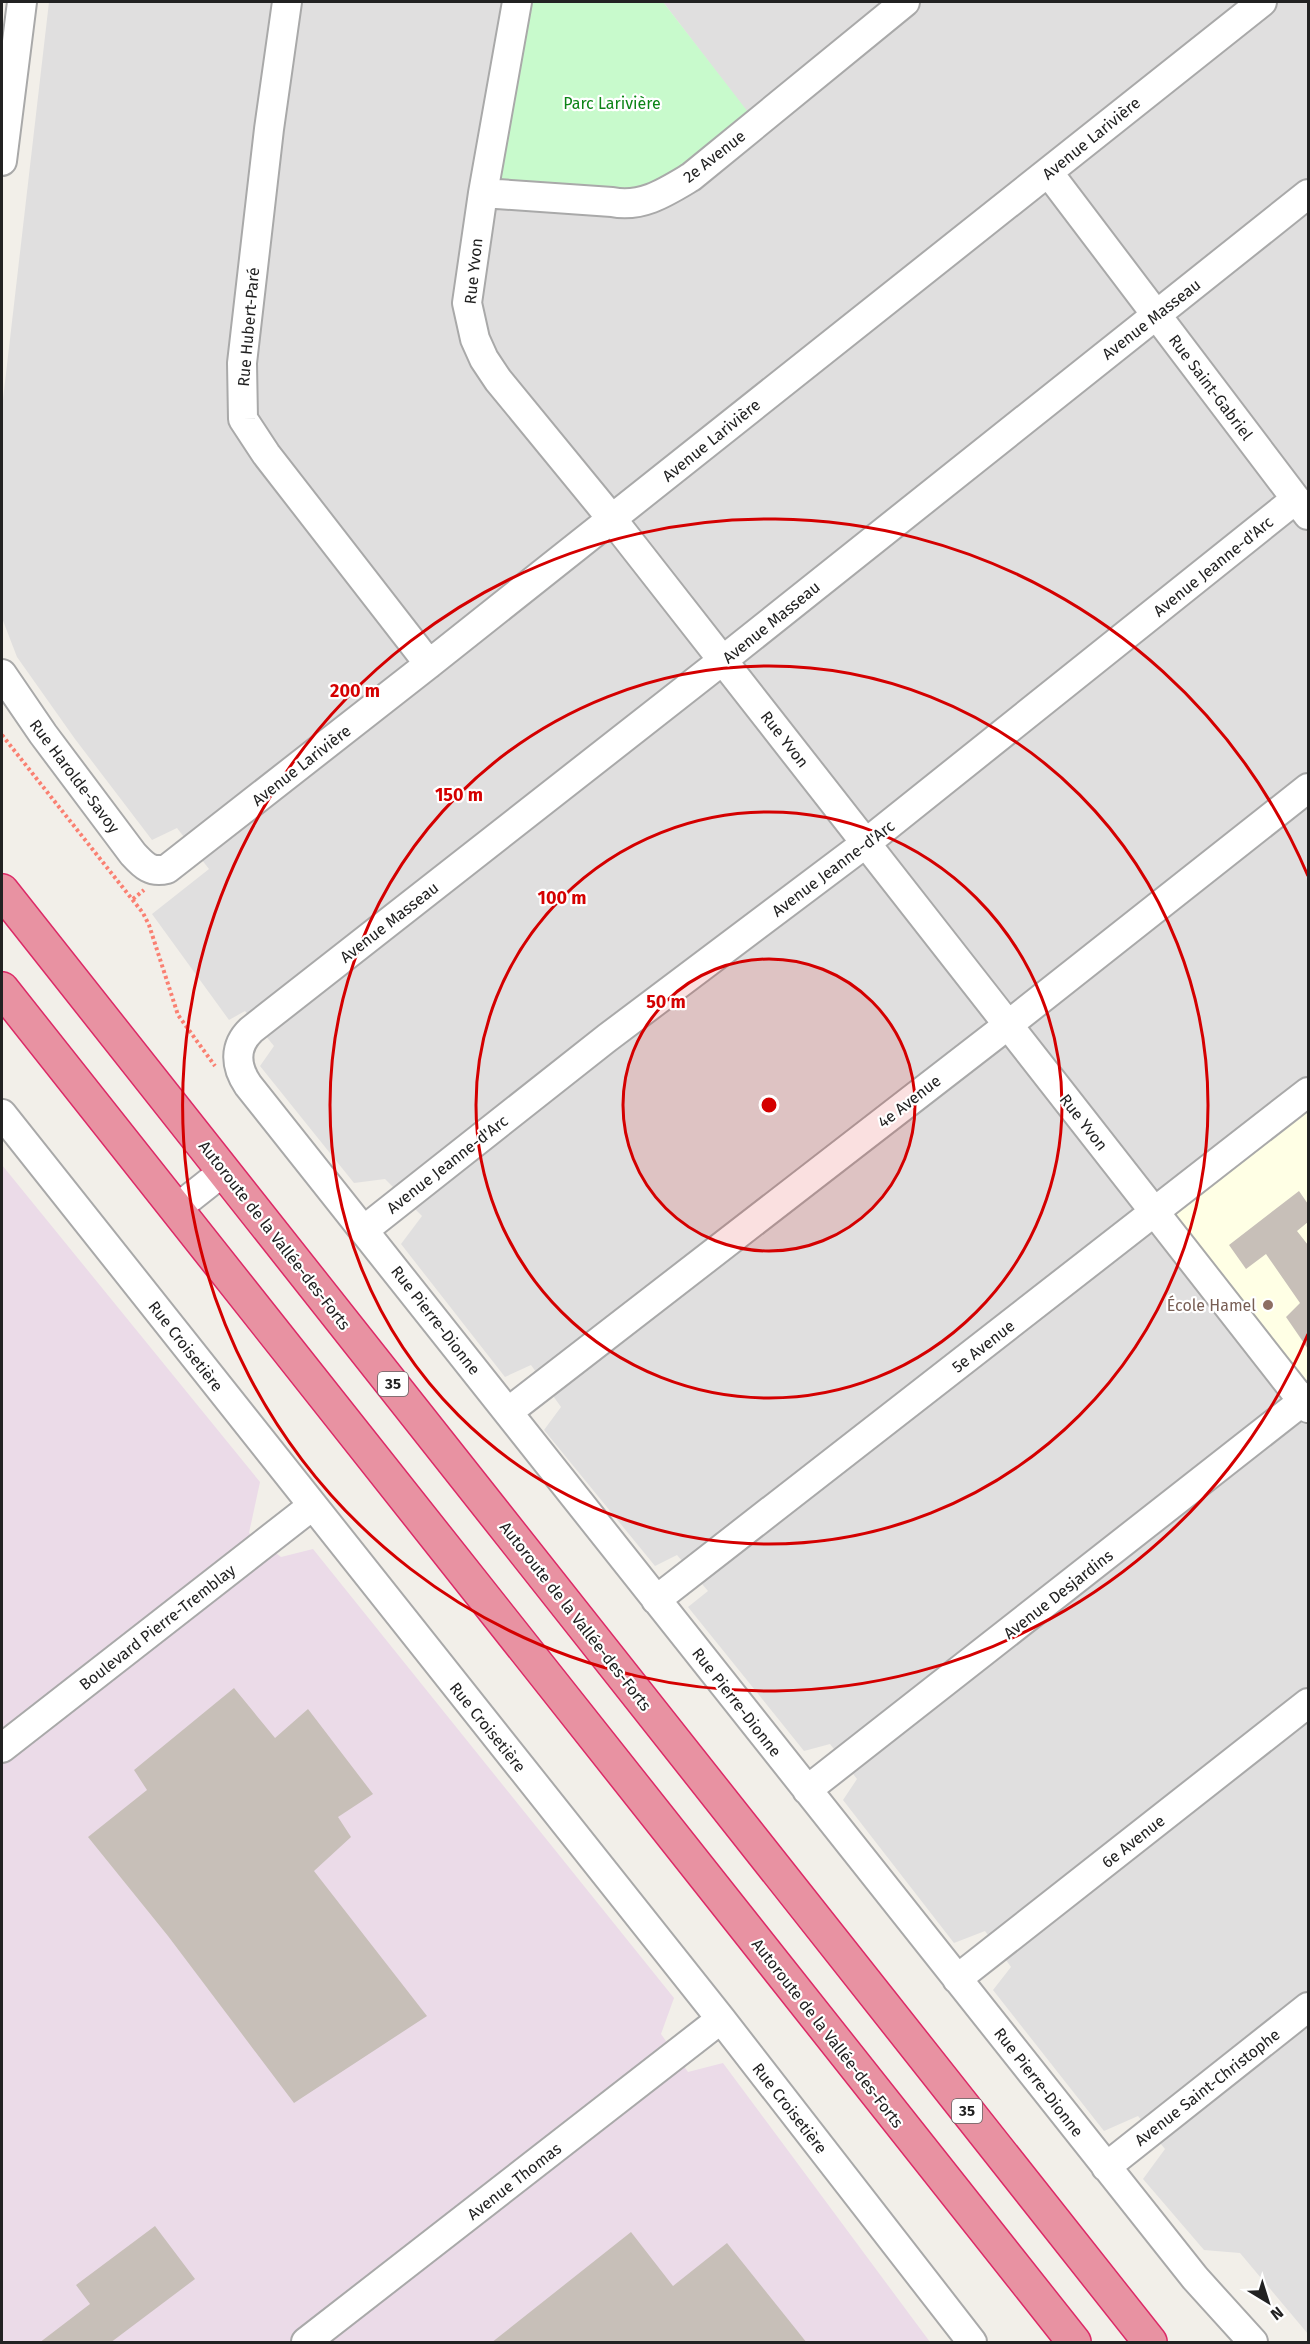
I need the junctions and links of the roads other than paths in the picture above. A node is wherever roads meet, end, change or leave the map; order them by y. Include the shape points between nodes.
1 (22, 2) edge
2 (287, 2) edge
3 (517, 2) edge
4 (905, 2) edge
5 (1262, 2) edge
6 (2, 161) edge
7 (1048, 172) junction
8 (483, 193) junction
9 (1308, 195) edge
10 (1156, 315) junction
11 (1302, 507) edge
12 (612, 519) junction
13 (723, 660) junction
14 (429, 664) junction
15 (2, 674) edge
16 (1308, 788) edge
17 (867, 843) junction
18 (149, 881) joint
19 (2, 891) edge
20 (2, 989) edge
21 (1008, 1024) junction
22 (225, 1051) joint
23 (1308, 1092) edge
24 (2, 1114) edge
25 (224, 1171) junction
26 (176, 1209) junction
27 (1155, 1212) junction
28 (364, 1230) junction
29 (1307, 1402) edge
30 (508, 1412) junction
31 (312, 1506) junction
32 (656, 1600) junction
33 (1308, 1703) edge
34 (2, 1748) edge
35 (807, 1790) junction
36 (957, 1979) junction
37 (1308, 2007) edge
38 (721, 2019) junction
39 (1106, 2167) junction
40 (306, 2343) edge
41 (972, 2343) edge
42 (1074, 2343) edge
43 (1150, 2343) edge
44 (1253, 2343) edge

1 - 6 street
2 - 14 street, Rue Hubert-Paré via 242,363 243,419
3 - 8 street, Rue Yvon
4 - 8 street, 2e Avenue via 691,177 652,199 626,205
5 - 7 street, Avenue Larivière
7 - 10 street, Rue Saint-Gabriel
7 - 12 street, Avenue Larivière
8 - 12 street, Rue Yvon via 467,303 475,339 498,380
9 - 10 street, Avenue Masseau
10 - 11 street, Rue Saint-Gabriel
10 - 13 street, Avenue Masseau
11 - 17 street, Avenue Jeanne-d'Arc
12 - 13 street, Rue Yvon
12 - 14 street, Avenue Larivière
13 - 17 street, Rue Yvon
13 - 22 street, Avenue Masseau
14 - 18 street, Avenue Larivière
15 - 18 street, Rue Harolde-Savoy via 43,734 147,868
16 - 21 street, 4e Avenue
17 - 21 street, Rue Yvon
17 - 28 street, Avenue Jeanne-d'Arc via 607,1038
19 - 25 highway, Autoroute de la Vallée-des-Forts / 35
20 - 26 highway, Autoroute de la Vallée-des-Forts
21 - 27 street, Rue Yvon
21 - 30 street, 4e Avenue
22 - 28 street, Rue Pierre-Dionne
23 - 27 street, 5e Avenue
24 - 31 street, Rue Croisetière
25 - 26 street
25 - 43 highway, Autoroute de la Vallée-des-Forts / 35
26 - 42 highway, Autoroute de la Vallée-des-Forts
27 - 29 street, Rue Yvon
27 - 32 street, 5e Avenue
28 - 30 street, Rue Pierre-Dionne
29 - 35 street, Avenue Desjardins
30 - 32 street, Rue Pierre-Dionne
31 - 34 street, Boulevard Pierre-Tremblay
31 - 38 street, Rue Croisetière
32 - 35 street, Rue Pierre-Dionne
33 - 36 street, 6e Avenue
35 - 36 street, Rue Pierre-Dionne
36 - 39 street, Rue Pierre-Dionne
37 - 39 street, Avenue Saint-Christophe
38 - 40 street, Avenue Thomas
38 - 41 street, Rue Croisetière
39 - 44 street, Rue Pierre-Dionne

